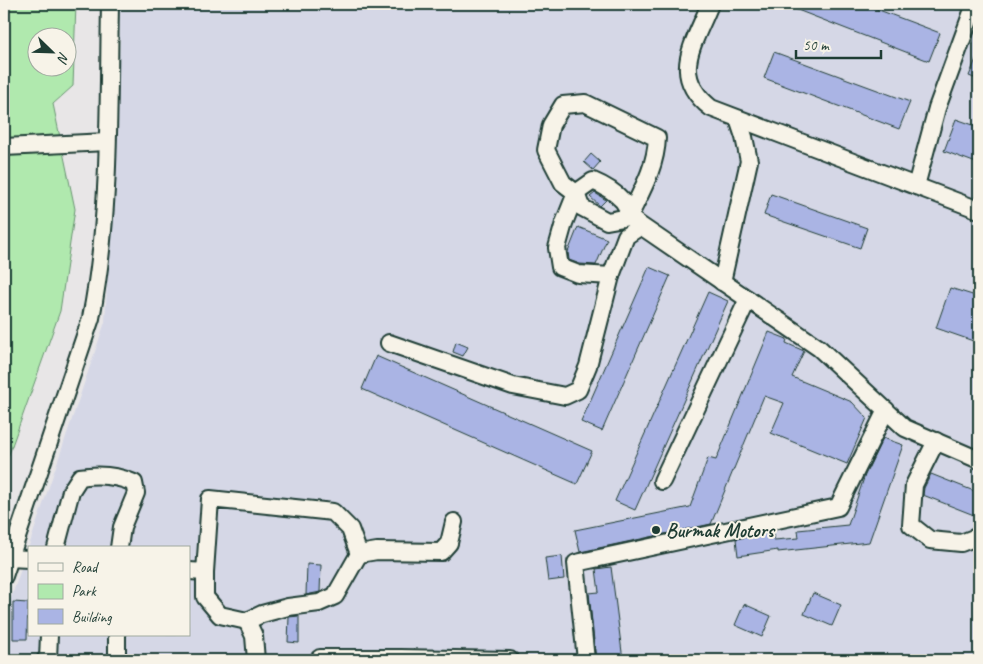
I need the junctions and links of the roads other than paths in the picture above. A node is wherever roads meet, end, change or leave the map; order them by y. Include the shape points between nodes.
1 (110, 4) edge
2 (710, 4) edge
3 (975, 4) edge
4 (738, 119) junction
5 (107, 142) junction
6 (4, 146) edge
7 (916, 186) junction
8 (576, 193) junction
9 (979, 210) edge
10 (635, 221) junction
11 (611, 276) junction
12 (722, 282) junction
13 (748, 299) junction
14 (389, 342) dead end
15 (886, 410) junction
16 (936, 441) junction
17 (979, 460) edge
18 (662, 481) dead end
19 (454, 522) dead end
20 (979, 536) edge
21 (57, 546) edge
22 (119, 546) edge
23 (359, 554) junction
24 (10, 558) junction
25 (28, 559) edge
26 (197, 572) edge
27 (4, 576) edge
28 (247, 621) junction
29 (50, 636) edge
30 (117, 636) edge
31 (400, 659) edge
32 (45, 660) edge
33 (116, 660) edge
34 (256, 660) edge
35 (318, 660) edge
36 (510, 660) edge
37 (586, 660) edge

1 - 5 street
2 - 4 street via 688,60 688,81 697,97 711,108
3 - 7 street via 937,108
4 - 7 street
4 - 12 street via 749,161
5 - 6 street
5 - 24 street via 102,241 91,318
7 - 9 street
8 - 10 street via 581,207 608,220
8 - 10 street via 593,181 610,188
8 - 10 street via 563,183 546,150 551,125 563,105 585,103 657,138 656,154
8 - 11 street via 557,248 560,267 578,274
10 - 11 street
10 - 12 street
11 - 14 street via 588,366 578,390 565,396 513,386
12 - 13 street
13 - 15 street via 819,348
13 - 18 street
15 - 16 street via 905,428
15 - 37 street via 838,507 576,564
16 - 17 street
16 - 20 street via 914,485 911,525 930,540 961,543
19 - 23 street via 449,543 442,552 377,550
21 - 22 street via 71,492 80,477 92,475 118,476 134,483 136,494 122,527
23 - 26 street via 350,529 333,512 210,499
23 - 28 street via 334,596 319,603 271,612
24 - 25 street
24 - 27 street
26 - 28 street via 205,597 220,615
28 - 34 street via 254,636
29 - 32 street via 48,659
30 - 33 street
31 - 35 street
31 - 36 street

